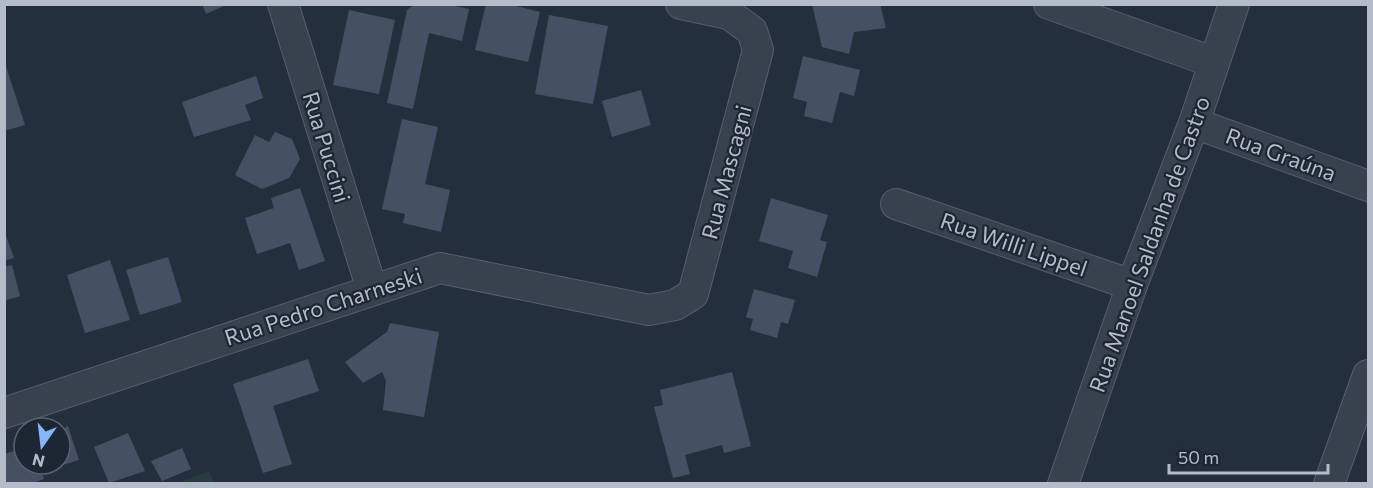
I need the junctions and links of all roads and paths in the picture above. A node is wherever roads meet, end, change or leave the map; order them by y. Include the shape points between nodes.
1 (283, 4) edge
2 (681, 4) edge
3 (1049, 4) edge
4 (1234, 4) edge
5 (1213, 62) junction
6 (1194, 123) junction
7 (1368, 186) edge
8 (896, 204) dead end
9 (1132, 285) junction
10 (372, 290) junction
11 (649, 310) joint
12 (1368, 375) edge
13 (4, 413) edge
14 (1358, 437) edge
15 (1064, 483) edge
16 (1329, 483) edge

1 - 10 street, Rua Puccini
2 - 11 street, Rua Mascagni via 729,14 752,31 758,50 693,294 675,305
3 - 5 street
4 - 5 street, Rua Manoel Saldanha de Castro
5 - 6 street, Rua Manoel Saldanha de Castro
6 - 7 street, Rua Graúna
6 - 9 street, Rua Manoel Saldanha de Castro
8 - 9 street, Rua Willi Lippel
9 - 15 street, Rua Manoel Saldanha de Castro
10 - 11 street, Rua Pedro Charneski via 440,268
10 - 13 street, Rua Pedro Charneski
12 - 14 street
14 - 16 street

